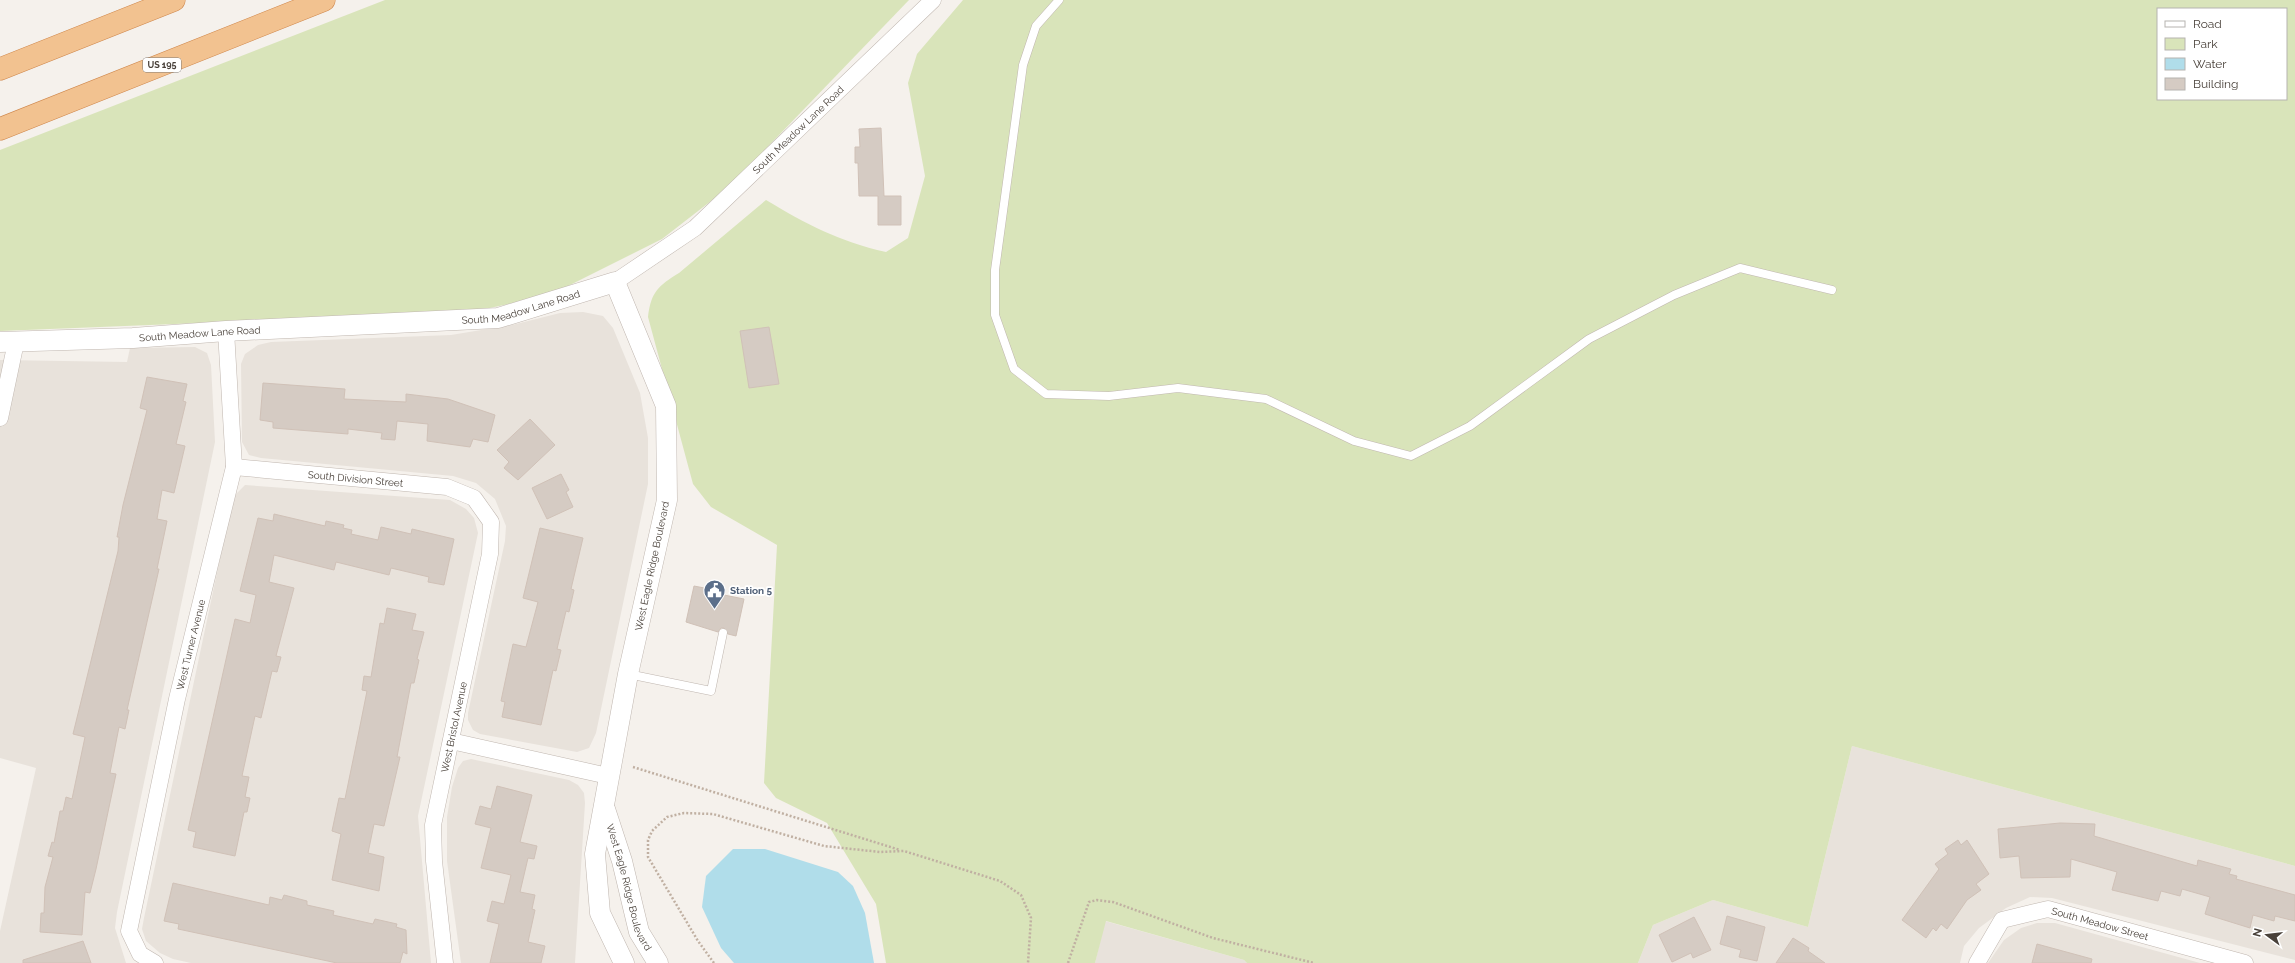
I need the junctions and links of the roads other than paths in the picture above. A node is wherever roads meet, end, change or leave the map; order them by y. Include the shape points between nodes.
1 (174, 0) edge
2 (324, 0) edge
3 (933, 0) edge
4 (1060, 0) edge
5 (0, 69) edge
6 (0, 130) edge
7 (615, 282) junction
8 (1832, 290) dead end
9 (226, 330) junction
10 (8, 342) edge
11 (0, 418) edge
12 (234, 467) junction
13 (474, 498) joint
14 (723, 633) dead end
15 (628, 674) junction
16 (451, 741) junction
17 (608, 776) junction
18 (604, 808) junction
19 (155, 963) edge
20 (445, 963) edge
21 (624, 963) edge
22 (658, 963) edge
23 (1977, 963) edge
24 (2245, 963) edge

1 - 5 highway
2 - 6 highway, US 195
3 - 7 street, South Meadow Lane Road via 695,228
4 - 8 lane via 1036,26 1023,65 995,270 995,315 1014,369 1046,394 1109,396 1178,388 1266,399 1354,441 1411,456 1470,426 1589,339 1674,295 1740,268
7 - 9 street, South Meadow Lane Road via 498,318
7 - 15 street, West Eagle Ridge Boulevard via 666,406 667,500
9 - 10 street, South Meadow Lane Road via 133,338
9 - 12 street, West Turner Avenue
10 - 11 street
12 - 13 street, South Division Street via 447,487
12 - 19 street, West Turner Avenue via 177,699 129,931 140,954
13 - 16 street, West Bristol Avenue via 491,522 490,554
14 - 15 lane via 711,691
15 - 17 street, West Eagle Ridge Boulevard
16 - 17 street
16 - 20 street, West Bristol Avenue via 433,825 434,861
17 - 18 street, West Eagle Ridge Boulevard
18 - 21 street, West Eagle Ridge Boulevard via 595,854 600,912
18 - 22 street, West Eagle Ridge Boulevard via 622,861 639,932
23 - 24 street, South Meadow Street via 2002,920 2048,909

